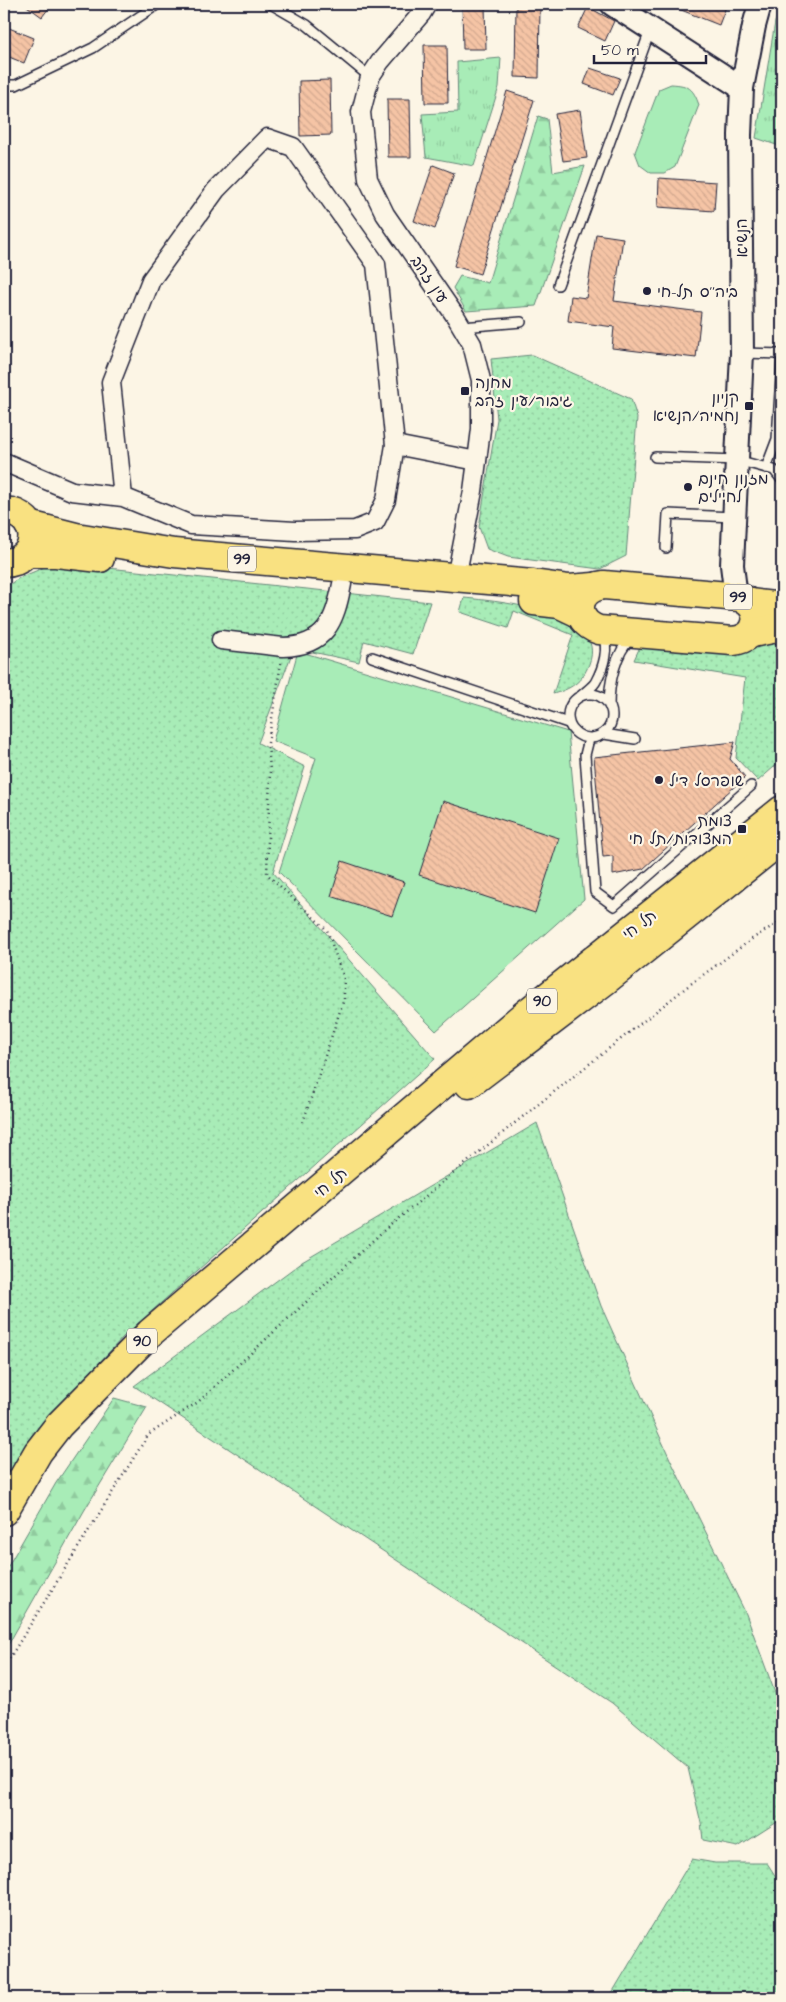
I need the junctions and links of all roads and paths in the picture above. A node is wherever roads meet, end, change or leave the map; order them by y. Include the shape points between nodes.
1 (158, 4) edge
2 (271, 4) edge
3 (427, 4) edge
4 (612, 4) edge
5 (760, 4) edge
6 (651, 28) junction
7 (370, 77) junction
8 (4, 85) edge
9 (742, 88) junction
10 (558, 284) dead end
11 (521, 322) dead end
12 (462, 328) junction
13 (742, 353) junction
14 (782, 354) edge
15 (782, 360) edge
16 (396, 445) junction
17 (655, 457) dead end
18 (737, 460) junction
19 (477, 461) junction
20 (4, 462) edge
21 (766, 468) junction
22 (782, 480) edge
23 (123, 496) junction
24 (4, 511) edge
25 (734, 517) junction
26 (29, 525) junction
27 (666, 548) dead end
28 (12, 563) edge
29 (456, 578) junction
30 (342, 584) junction
31 (594, 587) junction
32 (734, 599) junction
33 (782, 607) edge
34 (590, 622) junction
35 (782, 626) edge
36 (637, 633) junction
37 (752, 633) junction
38 (221, 640) dead end
39 (283, 647) junction
40 (372, 657) dead end
41 (581, 696) junction
42 (609, 706) junction
43 (568, 723) junction
44 (604, 734) junction
45 (589, 739) junction
46 (634, 739) dead end
47 (751, 786) dead end
48 (782, 810) edge
49 (782, 839) edge
50 (782, 920) edge
51 (303, 1122) dead end
52 (309, 1199) junction
53 (4, 1510) edge
54 (4, 1667) edge

1 - 8 lane via 93,48 16,85
2 - 7 lane via 307,25
3 - 7 street, עין זהב
4 - 6 street
5 - 9 street, הנשיא
6 - 9 street
6 - 10 lane
7 - 12 street, עין זהב via 361,112 368,179 385,214
9 - 13 street, הנשיא
11 - 12 lane
12 - 19 street, עין זהב via 472,344 481,380
13 - 14 lane
13 - 18 street, הנשיא
15 - 21 lane via 777,439
16 - 19 street
16 - 23 street via 386,500 375,522 356,530 295,531 191,525
16 - 23 street via 376,264 294,147 267,138 216,190 148,289 111,382
17 - 18 lane
18 - 21 lane
18 - 25 street, הנשיא
19 - 29 street, עין זהב
20 - 23 street via 72,491
21 - 22 lane via 774,470
24 - 26 highway, 99 via 18,514
25 - 27 lane via 668,514
25 - 32 street, הנשיא
26 - 28 highway, 99 via 32,540
26 - 29 highway, 99 via 76,537 174,553
28 - 30 highway, 99 via 77,555 218,573
29 - 31 highway, 99 via 569,590
30 - 34 highway, 99 via 560,604
30 - 39 street via 334,617 328,627 310,641
31 - 32 highway, 99 via 604,585
31 - 34 highway via 581,602
32 - 33 highway, 99
32 - 37 highway, 99 via 754,608 757,621
34 - 36 highway, 99
34 - 41 lane via 606,640 606,652 596,682
35 - 37 highway, 99
36 - 37 highway, 99 via 733,641
36 - 42 lane via 620,651 609,690
38 - 39 street
39 - 51 path via 268,743 267,874 327,930 344,979 344,999
40 - 43 lane
41 - 42 lane via 596,695
41 - 43 lane via 569,707
42 - 44 lane via 612,721
43 - 45 lane via 577,735
44 - 45 lane
44 - 46 lane
45 - 47 lane via 585,755 595,892 614,906
48 - 52 highway, תל חי / 90 via 522,1016
49 - 52 highway, תל חי / 90 via 524,1043
50 - 54 path via 688,986 516,1122 382,1232 198,1402 148,1435
52 - 53 highway, 90 via 150,1333 80,1402 38,1452

